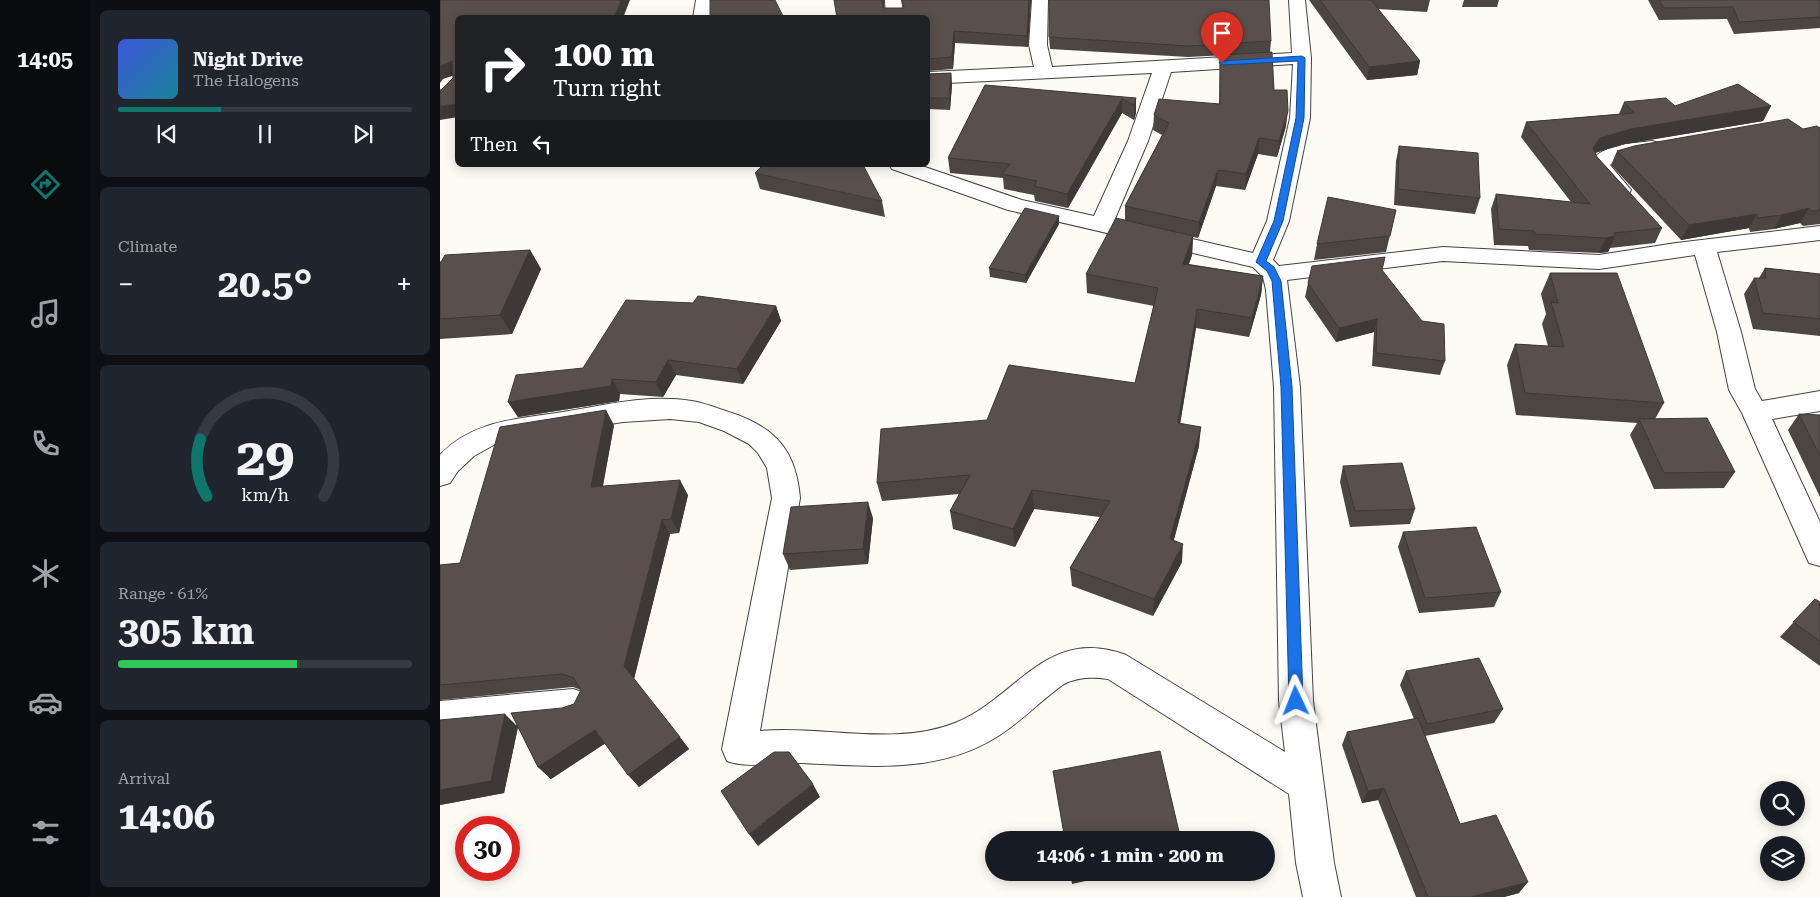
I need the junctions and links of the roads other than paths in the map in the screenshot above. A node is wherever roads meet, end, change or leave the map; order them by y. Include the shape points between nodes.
1 (704, 0) edge
2 (893, 0) edge
3 (1040, 0) edge
4 (1297, 0) edge
5 (702, 15) edge
6 (895, 15) edge
7 (1302, 58) junction
8 (1163, 67) junction
9 (1044, 71) junction
10 (930, 78) edge
11 (1672, 144) edge
12 (905, 167) edge
13 (1635, 207) edge
14 (1101, 226) junction
15 (1820, 233) edge
16 (1704, 247) junction
17 (1267, 268) junction
18 (1820, 401) edge
19 (1755, 412) junction
20 (440, 475) edge
21 (1820, 554) edge
22 (573, 704) edge
23 (440, 717) edge
24 (1306, 785) junction
25 (1322, 897) edge

1 - 5 street
2 - 6 street
3 - 9 street via 1038,45
4 - 7 street
7 - 8 street
7 - 17 street via 1300,118
8 - 9 street
8 - 14 street via 1138,141
9 - 10 street
11 - 13 street via 1602,158 1599,164 1602,171
12 - 14 street via 1016,206
14 - 17 street
15 - 16 street
16 - 17 street via 1669,243 1599,262 1443,254
16 - 19 street via 1742,390
17 - 24 street via 1278,290 1287,387 1296,701
18 - 19 street
19 - 21 street
20 - 24 street via 455,457 483,437 591,417 686,410 739,425 763,440 782,469 786,498 739,749 777,746 920,748 939,745 985,726 1044,679 1063,668 1098,661 1114,665
22 - 23 street
24 - 25 street

